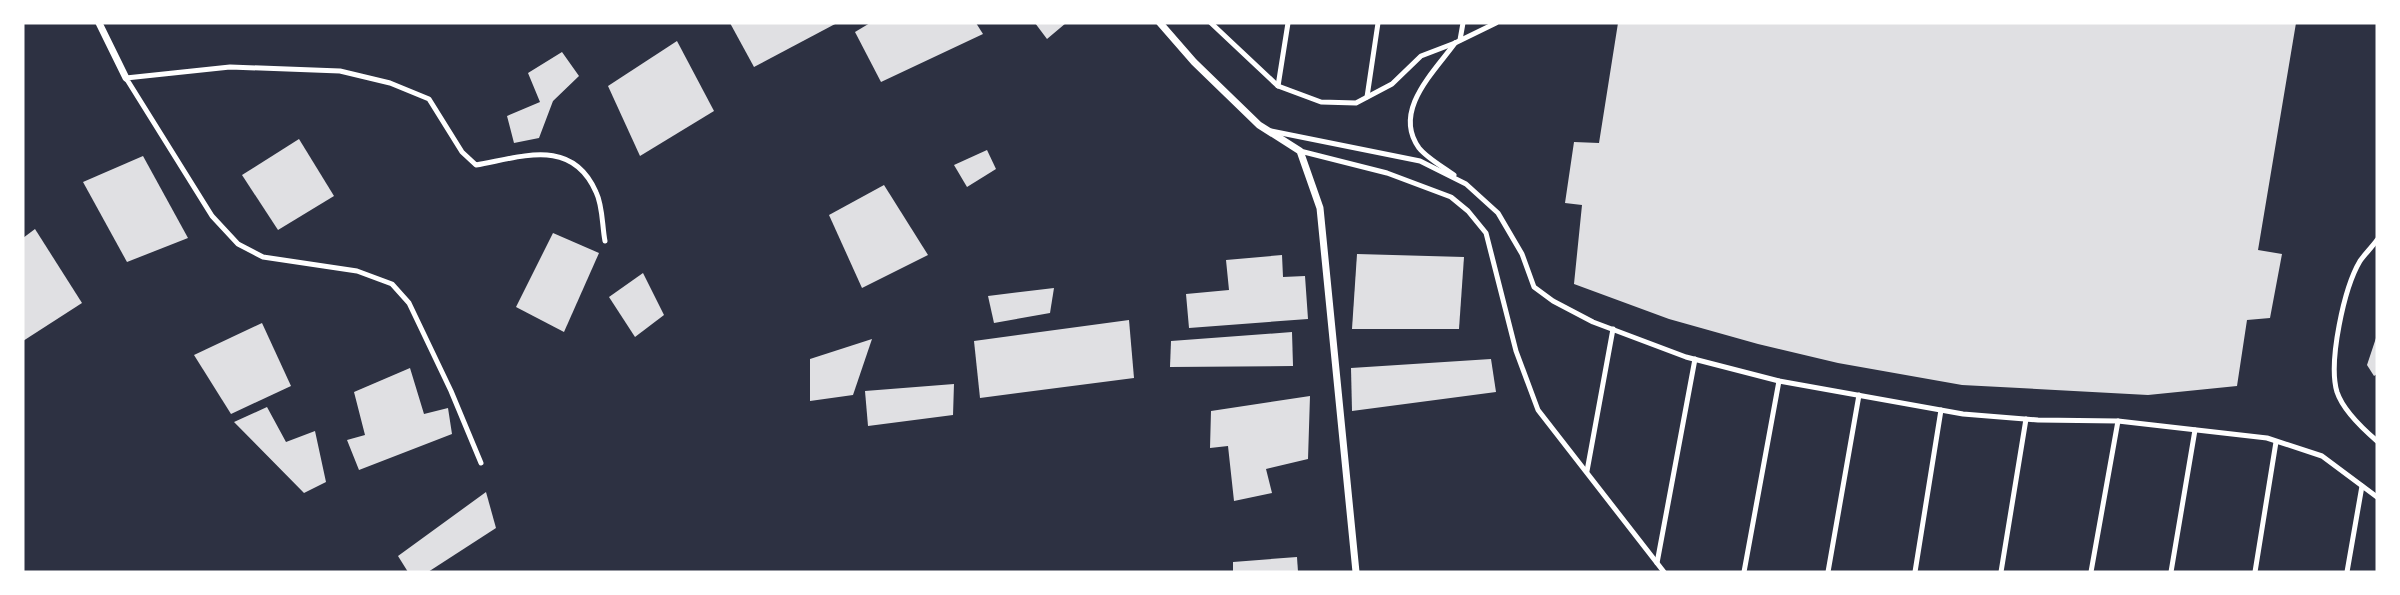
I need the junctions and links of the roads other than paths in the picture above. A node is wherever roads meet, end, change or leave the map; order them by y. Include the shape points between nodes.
1 (99, 23) edge
2 (1160, 23) edge
3 (1211, 23) edge
4 (1288, 23) edge
5 (1378, 23) edge
6 (1463, 23) edge
7 (1496, 23) edge
8 (1457, 42) junction
9 (125, 78) junction
10 (1278, 86) junction
11 (1367, 97) junction
12 (1267, 130) junction
13 (1300, 151) junction
14 (1466, 184) junction
15 (2377, 240) edge
16 (604, 241) dead end
17 (1613, 329) junction
18 (1695, 359) junction
19 (1779, 381) junction
20 (1859, 395) junction
21 (1941, 410) junction
22 (2026, 419) junction
23 (2118, 421) junction
24 (2195, 430) junction
25 (2377, 441) edge
26 (2276, 442) junction
27 (481, 463) dead end
28 (1587, 472) junction
29 (2362, 486) junction
30 (2377, 497) edge
31 (1657, 563) junction
32 (1356, 572) edge
33 (1664, 572) edge
34 (1744, 572) edge
35 (1828, 572) edge
36 (1915, 572) edge
37 (2001, 572) edge
38 (2091, 572) edge
39 (2171, 572) edge
40 (2255, 572) edge
41 (2347, 572) edge

1 - 9 street
2 - 12 street via 1194,62
3 - 10 lane
4 - 10 lane
5 - 11 lane
6 - 8 lane
7 - 8 lane
8 - 11 lane via 1421,56 1392,84
8 - 14 lane via 1415,96 1409,125 1419,149
9 - 16 lane via 230,67 340,71 390,83 429,99 462,152 476,165 526,154 553,155 579,165 597,193
9 - 27 lane via 212,215 239,244 263,257 357,271 392,284 409,303
10 - 11 lane via 1321,102 1356,103
12 - 13 street
12 - 14 lane via 1420,161
13 - 28 lane via 1387,173 1451,197 1468,211 1486,233 1516,351 1538,410
13 - 32 street via 1320,208
14 - 17 lane via 1498,213 1522,254 1534,287
15 - 25 lane via 2360,262 2342,313 2334,360 2337,393 2358,426
17 - 18 lane
17 - 28 lane
18 - 19 lane
18 - 31 lane
19 - 20 lane
19 - 34 lane
20 - 21 lane
20 - 35 lane
21 - 22 lane
21 - 36 lane
22 - 23 lane
22 - 37 lane
23 - 24 lane
23 - 38 lane
24 - 26 lane
24 - 39 lane
26 - 29 lane via 2322,456
26 - 40 lane
28 - 31 lane
29 - 30 lane
29 - 41 lane
31 - 33 lane

